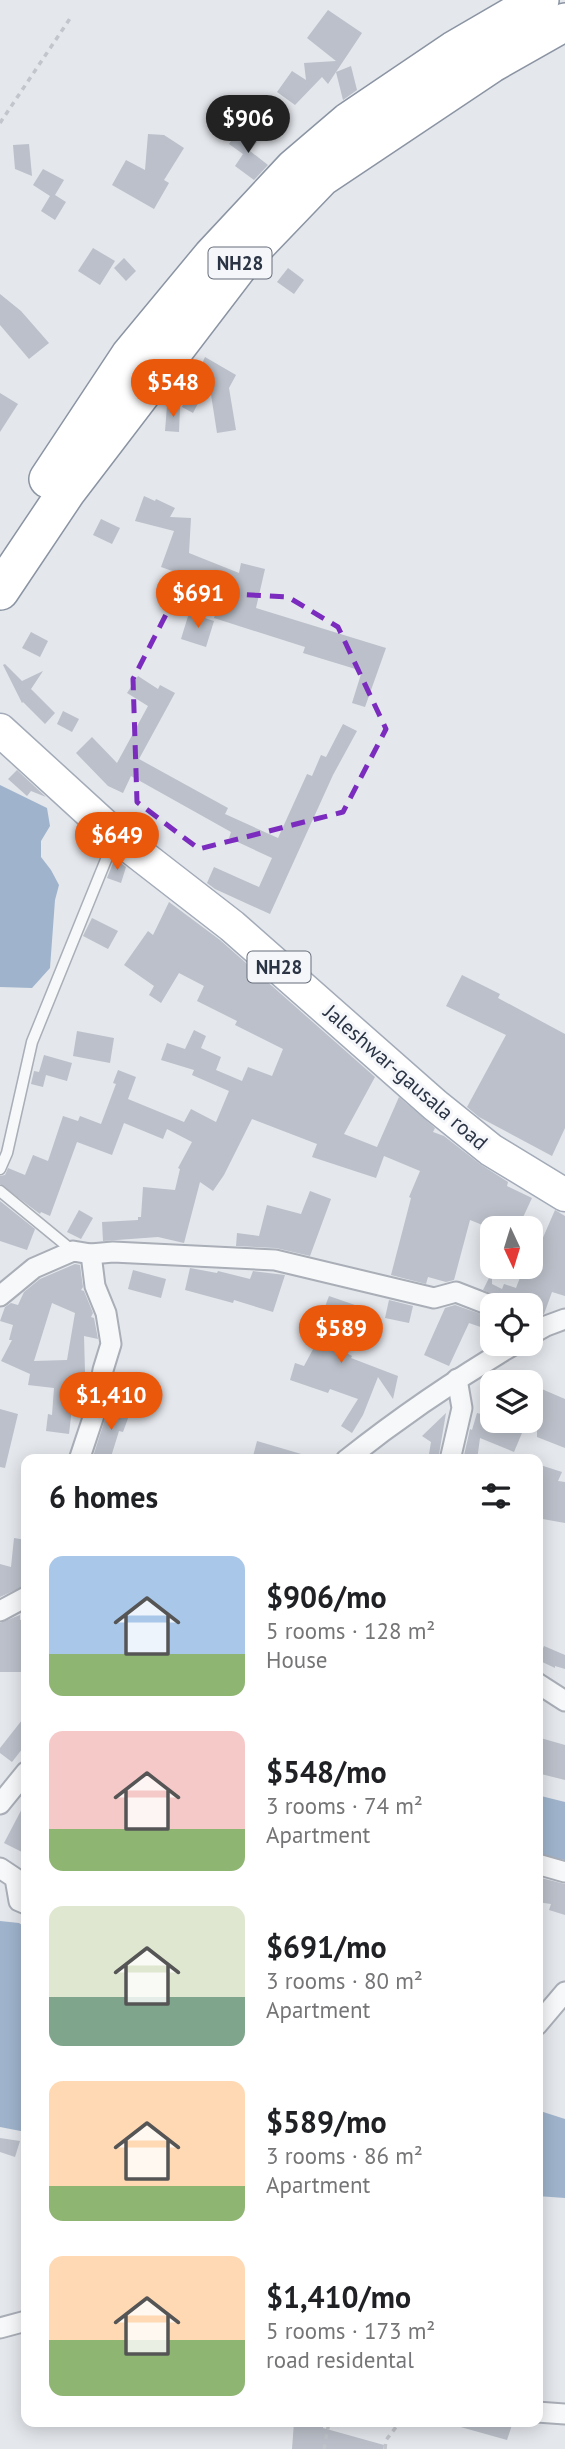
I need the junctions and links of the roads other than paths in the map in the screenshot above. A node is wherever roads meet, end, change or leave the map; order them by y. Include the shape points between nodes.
1 (540, 0) edge
2 (565, 22) edge
3 (0, 553) edge
4 (0, 591) edge
5 (0, 730) edge
6 (116, 836) junction
7 (0, 1169) edge
8 (2, 1194) edge
9 (565, 1195) edge
10 (82, 1252) junction
11 (0, 1296) edge
12 (480, 1301) edge
13 (565, 1319) edge
14 (543, 1325) edge
15 (495, 1356) edge
16 (457, 1379) junction
17 (81, 1454) edge
18 (354, 1454) edge
19 (451, 1454) edge
20 (21, 1600) edge
21 (0, 1611) edge
22 (543, 1687) edge
23 (565, 1701) edge
24 (21, 1778) edge
25 (0, 1804) edge
26 (543, 1866) edge
27 (0, 1868) edge
28 (565, 1872) edge
29 (21, 1902) edge
30 (565, 1992) edge
31 (543, 2018) edge
32 (21, 2322) edge
33 (0, 2328) edge
34 (543, 2412) edge
35 (565, 2414) edge

1 - 3 highway, NH28 via 454,50 349,121 294,168 212,256 130,355
2 - 4 highway, NH28 via 491,64 322,177 248,254 67,491
5 - 6 main road, Jaleshwar-gausala road / NH28
6 - 7 lane via 32,1042
6 - 9 main road, Jaleshwar-gausala road / NH28 via 232,926 444,1113 491,1150
8 - 10 lane
10 - 11 street via 34,1268
10 - 12 street via 275,1260 434,1298 456,1292
10 - 17 street via 106,1313 111,1344
13 - 14 street
15 - 16 street
16 - 18 street
16 - 19 street via 462,1408
20 - 21 street
22 - 23 street
24 - 25 street
26 - 28 street
27 - 29 street via 15,1878
30 - 31 street
32 - 33 street
34 - 35 street

